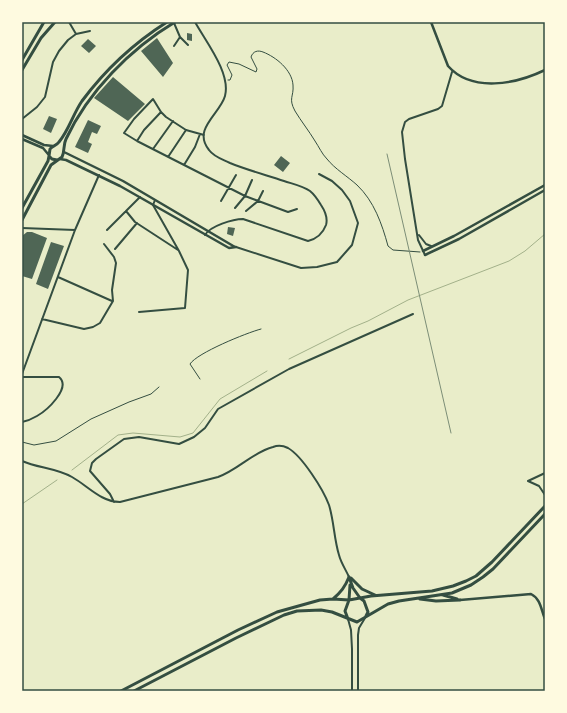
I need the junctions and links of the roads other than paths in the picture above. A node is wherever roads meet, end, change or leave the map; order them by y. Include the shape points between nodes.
1 (44, 22) edge
2 (55, 22) edge
3 (70, 22) edge
4 (167, 22) edge
5 (174, 22) edge
6 (195, 22) edge
7 (431, 22) edge
8 (90, 31) dead end
9 (76, 34) junction
10 (180, 37) junction
11 (188, 45) dead end
12 (174, 46) dead end
13 (22, 60) edge
14 (22, 70) edge
15 (545, 70) edge
16 (452, 72) junction
17 (161, 112) junction
18 (22, 119) edge
19 (173, 121) junction
20 (186, 130) junction
21 (22, 134) edge
22 (200, 134) junction
23 (204, 135) junction
24 (22, 139) edge
25 (137, 141) junction
26 (54, 145) junction
27 (152, 149) junction
28 (64, 151) junction
29 (49, 155) junction
30 (168, 157) junction
31 (58, 160) junction
32 (184, 165) junction
33 (320, 174) dead end
34 (99, 175) junction
35 (236, 175) dead end
36 (252, 180) dead end
37 (545, 185) edge
38 (230, 187) junction
39 (545, 190) edge
40 (263, 191) dead end
41 (245, 196) junction
42 (140, 197) junction
43 (155, 200) junction
44 (258, 201) junction
45 (220, 202) dead end
46 (153, 205) junction
47 (22, 208) edge
48 (235, 208) dead end
49 (297, 209) dead end
50 (126, 211) junction
51 (246, 211) dead end
52 (22, 220) edge
53 (138, 223) junction
54 (22, 228) edge
55 (75, 230) junction
56 (107, 230) dead end
57 (208, 230) junction
58 (205, 234) junction
59 (418, 234) junction
60 (104, 244) dead end
61 (432, 247) junction
62 (236, 248) junction
63 (115, 249) dead end
64 (179, 251) junction
65 (424, 253) junction
66 (58, 276) junction
67 (112, 301) junction
68 (139, 312) dead end
69 (412, 314) dead end
70 (42, 319) junction
71 (22, 375) edge
72 (22, 422) edge
73 (22, 461) edge
74 (545, 473) edge
75 (545, 495) edge
76 (114, 502) junction
77 (545, 506) edge
78 (545, 514) edge
79 (350, 577) junction
80 (432, 591) junction
81 (457, 591) junction
82 (441, 594) junction
83 (376, 595) junction
84 (333, 598) junction
85 (360, 598) junction
86 (414, 598) junction
87 (349, 600) junction
88 (460, 600) junction
89 (365, 618) junction
90 (348, 619) junction
91 (545, 619) edge
92 (121, 691) edge
93 (134, 691) edge
94 (352, 691) edge
95 (358, 691) edge

1 - 13 main road
2 - 14 main road
3 - 9 street
4 - 26 main road via 121,57 104,74 81,103 60,141
5 - 10 street
5 - 28 main road via 154,35 108,77 81,113 66,139
6 - 23 street via 218,61 225,80 225,98 206,125
7 - 16 street
8 - 9 street
9 - 18 street via 68,40 53,62 45,97
10 - 11 street
10 - 12 street
15 - 16 street via 517,81 504,83 470,80
16 - 59 street via 442,106 409,119 402,130
17 - 19 street
17 - 25 street
17 - 25 street via 153,99 134,119 124,133
19 - 20 street
19 - 27 street
20 - 22 street
20 - 30 street
21 - 26 street via 44,144
22 - 23 street
22 - 32 street
23 - 57 street via 208,149 221,159 307,189 318,200 326,218 320,234 308,241 243,219 235,219
24 - 29 street via 42,148
25 - 27 street
26 - 28 main road
26 - 29 main road
27 - 30 street
28 - 31 main road
28 - 43 street
29 - 31 main road via 52,159
29 - 47 main road
30 - 32 street
31 - 34 street via 66,160
31 - 52 main road via 51,165
32 - 38 street
33 - 62 street via 342,190 358,223 352,245 337,262 301,268
34 - 42 street
34 - 55 street
35 - 38 street
36 - 41 street
37 - 61 street
38 - 41 street
38 - 45 street
39 - 65 street via 459,239
40 - 44 street
41 - 44 street
41 - 48 street
42 - 46 street
42 - 50 street
43 - 46 street
43 - 57 street
44 - 49 street via 288,212
44 - 51 street
46 - 58 street
46 - 64 street
50 - 53 street
50 - 56 street
53 - 63 street
53 - 64 street
54 - 55 street
55 - 66 street
57 - 58 street
57 - 62 street
58 - 62 street via 229,248
59 - 61 street
59 - 65 street
60 - 67 street via 116,263
61 - 65 street
64 - 68 street via 188,270 185,308
66 - 67 street
66 - 70 street
67 - 70 street via 100,323 93,327 84,328
69 - 76 street via 266,382 218,409 205,428 179,444 139,437 124,439 96,458 90,467 90,471
70 - 71 street
71 - 72 street via 59,377 63,385 45,410
73 - 76 street via 66,474 103,498
74 - 75 street via 528,481 539,486
76 - 79 street via 218,477 272,447 285,447 301,460 329,505 339,556
77 - 80 main road via 476,576 453,586
78 - 81 main road via 483,577
79 - 83 main road via 358,586
79 - 84 main road via 346,586
79 - 85 main road via 352,588
79 - 87 main road
80 - 82 main road
80 - 83 main road
81 - 82 main road
81 - 88 main road
82 - 86 main road
82 - 88 main road
83 - 85 main road
84 - 87 main road
84 - 92 main road via 277,612
85 - 87 main road
85 - 89 main road via 368,608
86 - 88 main road via 436,601
86 - 89 main road via 388,604
87 - 90 main road via 345,607
88 - 91 street via 531,594 535,595 540,603
89 - 90 main road via 357,622
89 - 95 street via 358,635
90 - 93 main road via 321,610 297,611 284,615
90 - 94 street via 351,630

